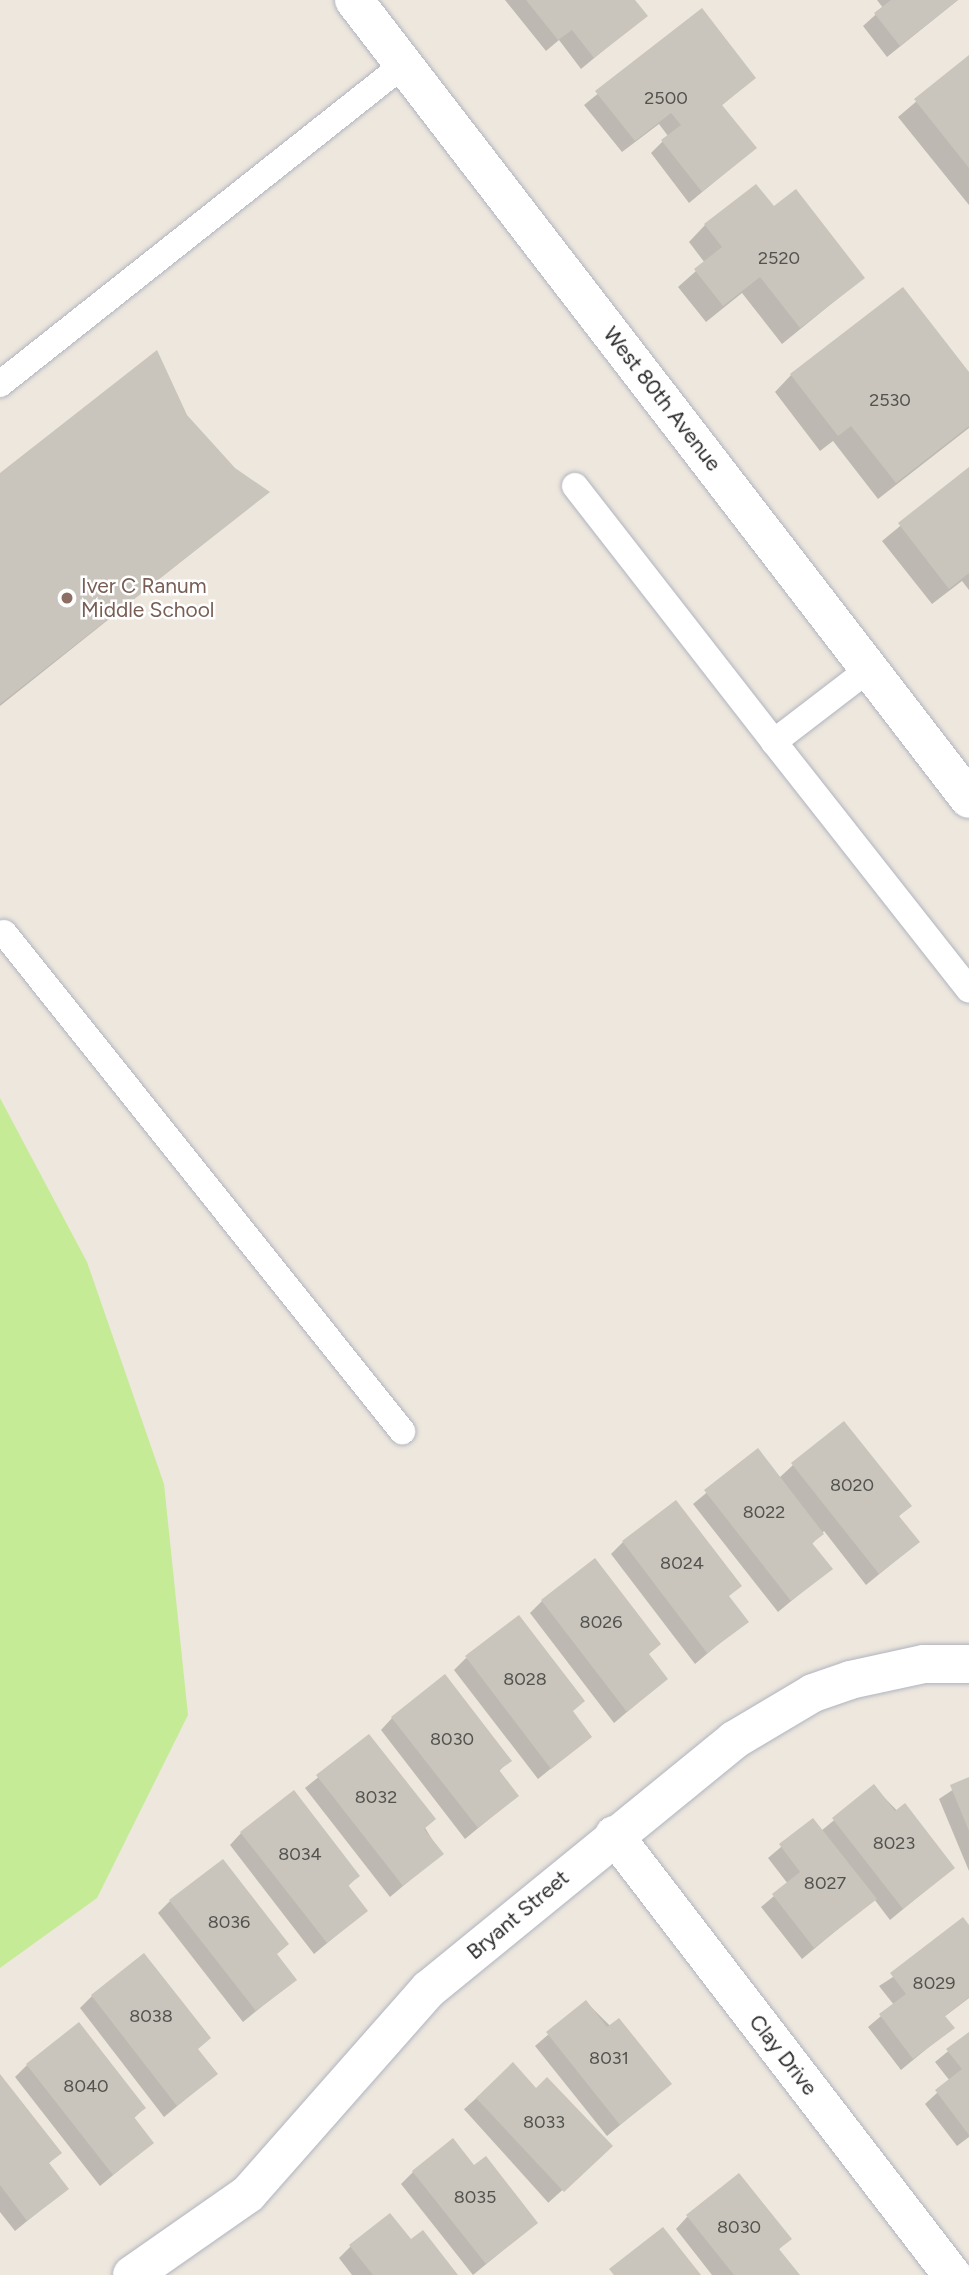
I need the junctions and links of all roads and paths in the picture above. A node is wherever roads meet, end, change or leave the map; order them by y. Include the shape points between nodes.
1 (354, 0) edge
2 (403, 65) junction
3 (0, 384) edge
4 (575, 486) dead end
5 (869, 669) junction
6 (774, 742) junction
7 (969, 799) edge
8 (4, 933) dead end
9 (969, 990) edge
10 (402, 1431) dead end
11 (969, 1664) edge
12 (614, 1835) junction
13 (132, 2275) edge
14 (952, 2275) edge

1 - 2 street, West 80th Avenue
2 - 3 lane
2 - 5 street, West 80th Avenue
4 - 6 lane
5 - 6 lane
5 - 7 street, West 80th Avenue
6 - 9 lane
8 - 10 lane
11 - 12 street, Bryant Street via 924,1664 813,1693 734,1740
12 - 13 street, Bryant Street via 429,1989 248,2194
12 - 14 street, Clay Drive

